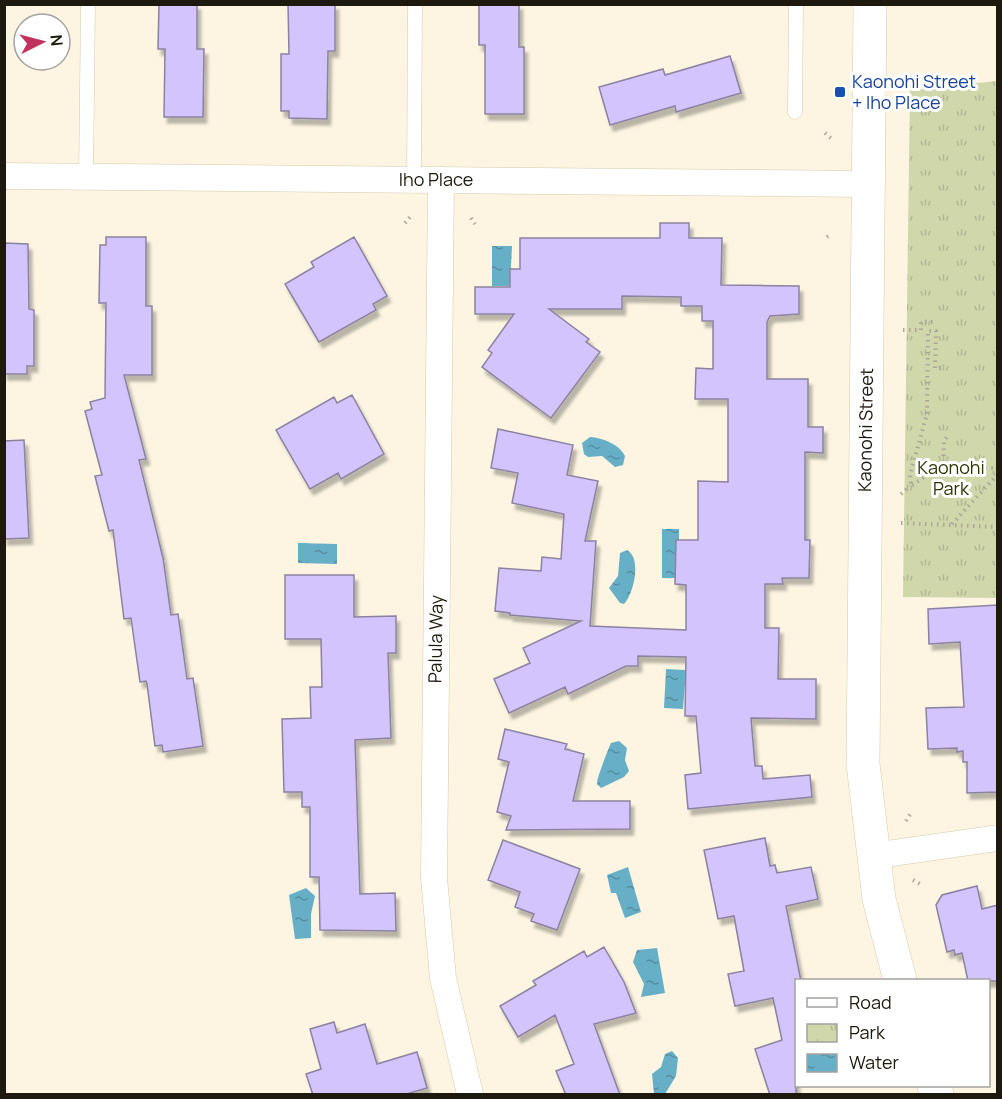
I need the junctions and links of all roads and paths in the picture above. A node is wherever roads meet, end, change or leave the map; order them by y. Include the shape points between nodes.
1 (88, 4) edge
2 (415, 4) edge
3 (796, 4) edge
4 (870, 4) edge
5 (795, 111) dead end
6 (825, 133) dead end
7 (832, 139) dead end
8 (4, 176) edge
9 (86, 177) junction
10 (414, 180) junction
11 (441, 180) junction
12 (868, 184) junction
13 (410, 218) dead end
14 (471, 218) dead end
15 (405, 223) dead end
16 (475, 224) dead end
17 (933, 322) dead end
18 (903, 330) dead end
19 (941, 368) dead end
20 (949, 434) dead end
21 (944, 468) junction
22 (998, 468) edge
23 (998, 474) edge
24 (911, 486) junction
25 (901, 494) dead end
26 (901, 523) dead end
27 (952, 524) junction
28 (998, 527) edge
29 (911, 813) dead end
30 (906, 821) dead end
31 (998, 838) edge
32 (872, 856) junction
33 (913, 880) dead end
34 (922, 885) dead end
35 (899, 979) edge
36 (470, 1095) edge

1 - 9 lane
2 - 10 lane
3 - 5 lane
4 - 12 street, Kaonohi Street
6 - 7 path
8 - 9 street, Iho Place
9 - 10 street, Iho Place
10 - 11 street, Iho Place
11 - 12 street, Iho Place
11 - 36 street, Palula Way via 434,878 443,978
12 - 32 street, Kaonohi Street via 862,764
13 - 15 path
14 - 16 path
17 - 18 path via 921,322 921,330
19 - 24 path via 935,368 936,331 928,331 927,414 910,475
20 - 21 path via 944,441
21 - 22 path
21 - 24 path via 936,468
23 - 27 path
24 - 25 path
26 - 27 path
27 - 28 path
29 - 30 path
31 - 32 street
32 - 35 street, Kaonohi Street
33 - 34 path

